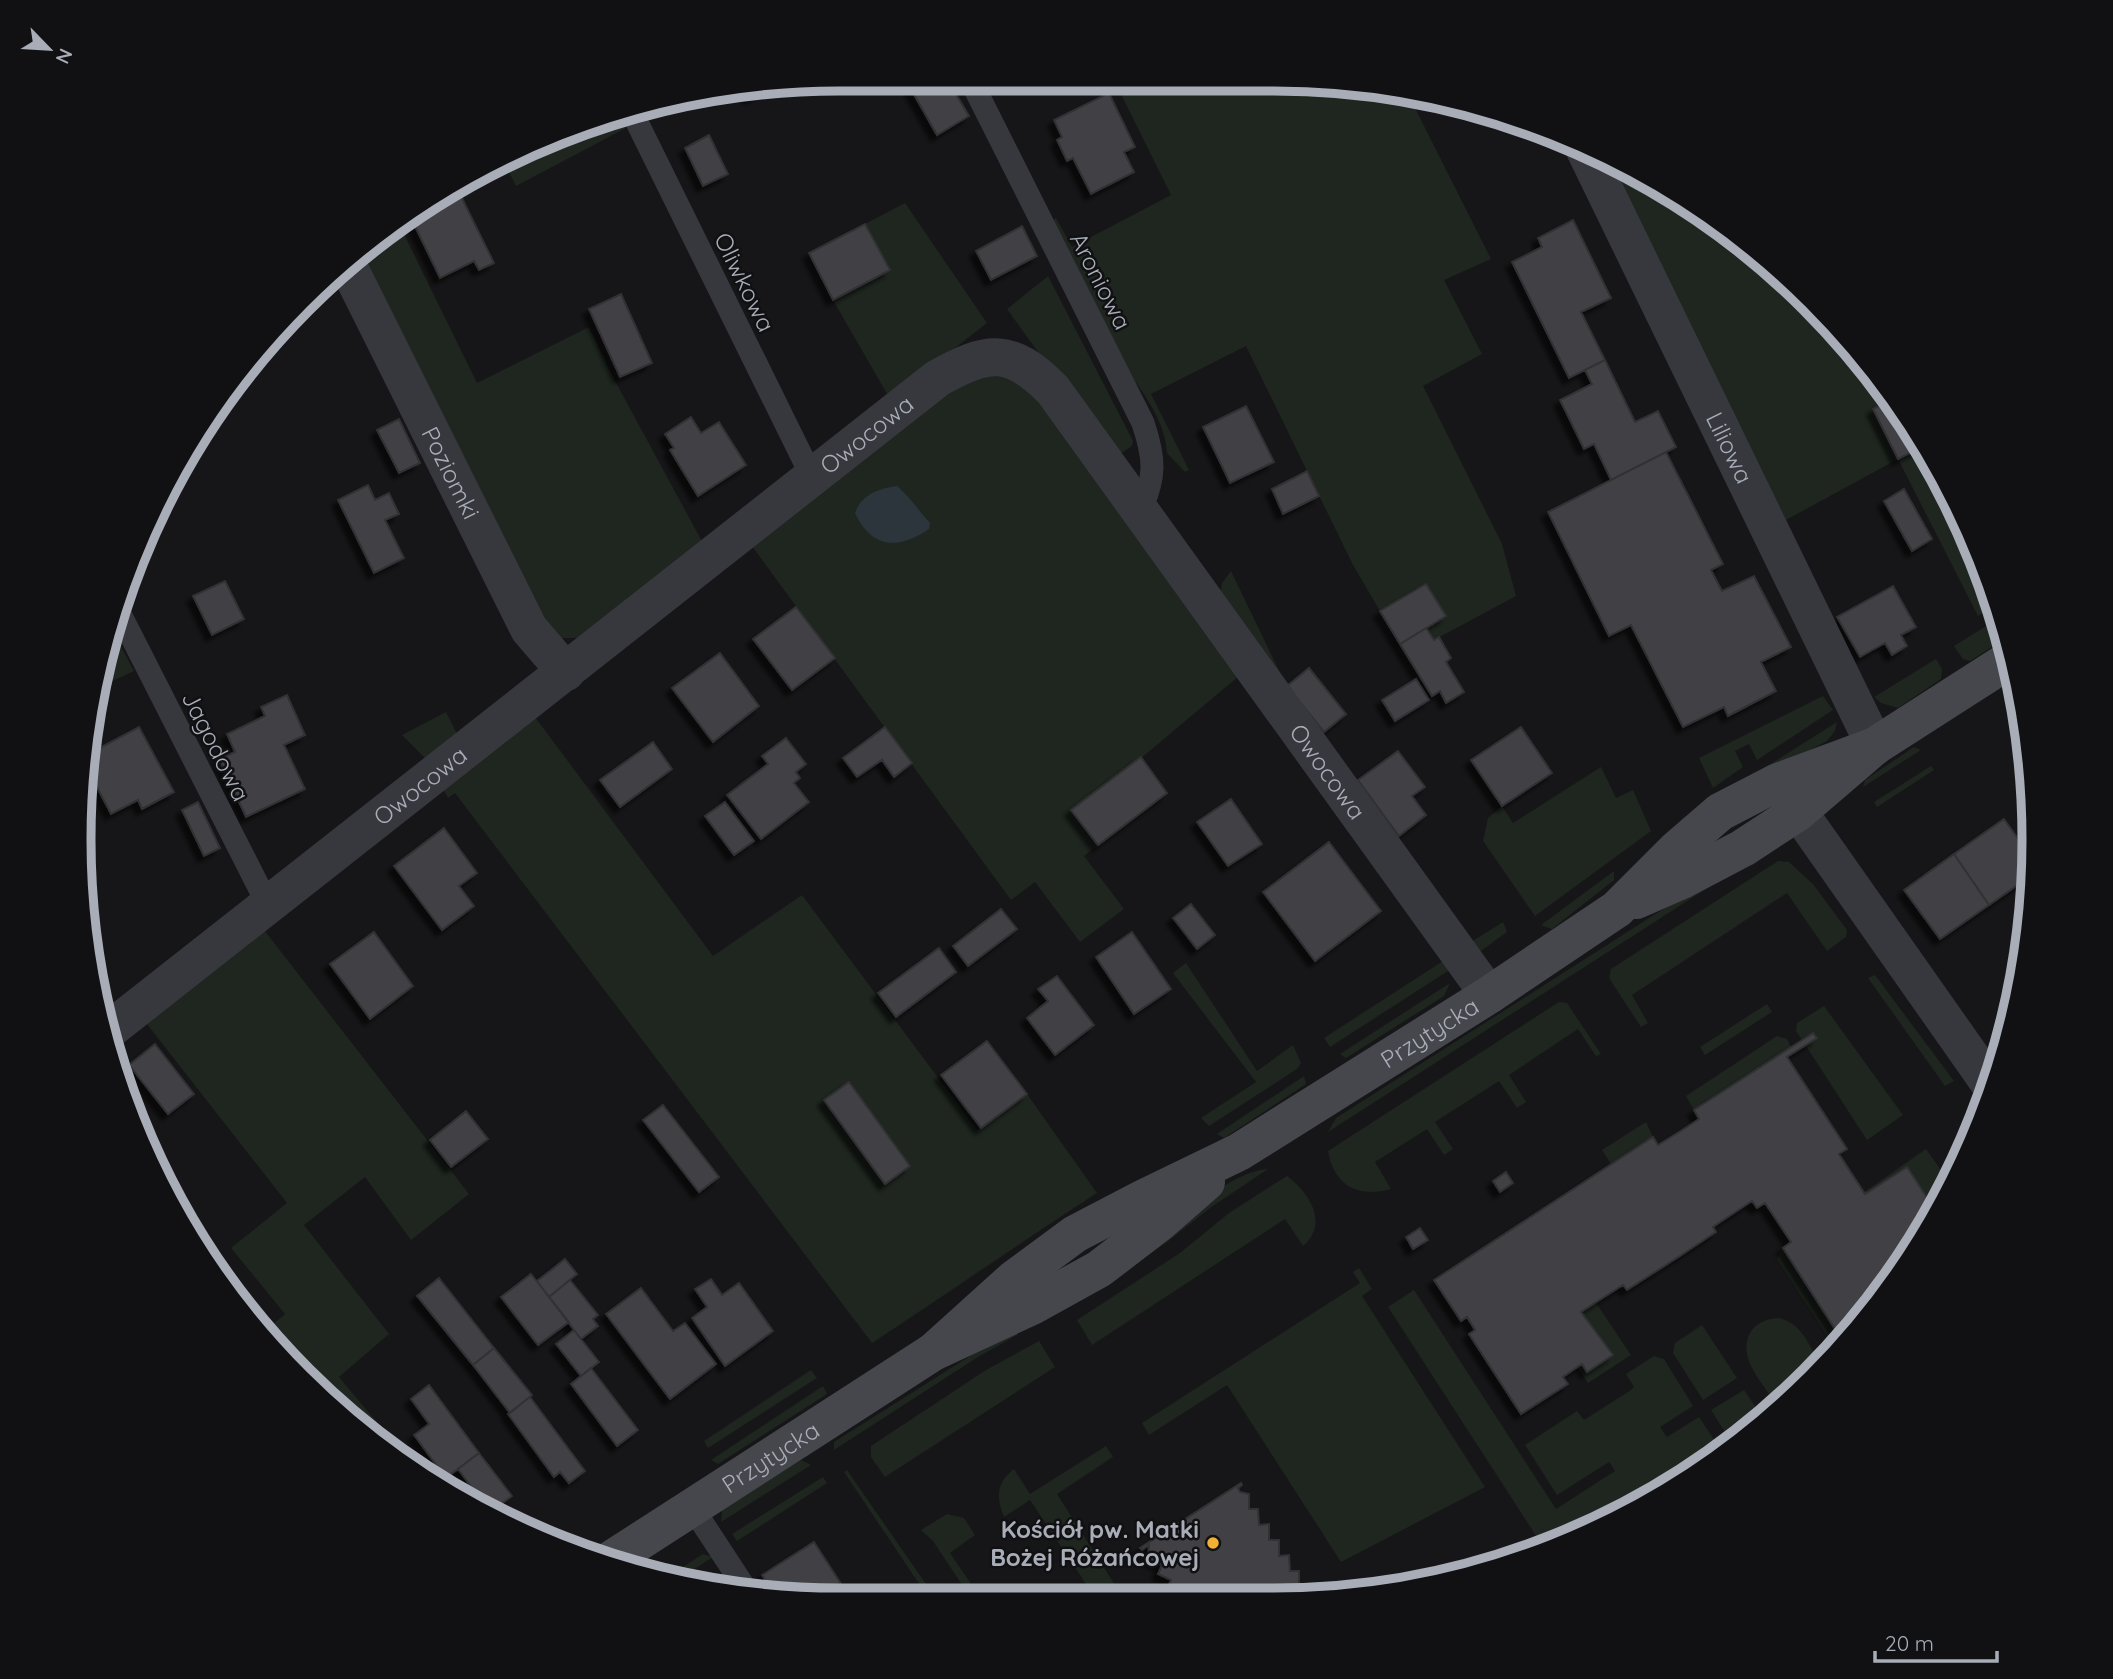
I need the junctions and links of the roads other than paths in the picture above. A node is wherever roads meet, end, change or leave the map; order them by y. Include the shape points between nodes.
1 (976, 91) edge
2 (636, 120) edge
3 (1591, 162) edge
4 (351, 273) edge
5 (812, 477) junction
6 (1140, 511) junction
7 (124, 622) edge
8 (2001, 665) edge
9 (566, 672) junction
10 (1875, 746) junction
11 (1788, 797) junction
12 (268, 905) junction
13 (1489, 995) junction
14 (115, 1025) edge
15 (1984, 1075) edge
16 (692, 1507) junction
17 (620, 1554) edge
18 (741, 1582) edge

1 - 6 lane, Aroniowa via 1143,424 1152,448 1153,470 1151,488
2 - 5 lane, Oliwkowa
3 - 10 street, Liliowa
4 - 9 street, Poziomki via 529,629
5 - 6 street, Owocowa via 938,378 967,362 999,357 1028,367 1053,390
5 - 9 street, Owocowa
6 - 13 street, Owocowa
7 - 12 lane, Jagodowa
8 - 10 main road, Przytycka
9 - 12 street, Owocowa
10 - 11 main road, Przytycka
11 - 13 main road, Przytycka via 1743,848 1617,909
11 - 15 street
12 - 14 street, Owocowa
13 - 16 main road, Przytycka via 1239,1152 1099,1269 933,1352
16 - 17 main road, Przytycka
16 - 18 lane

